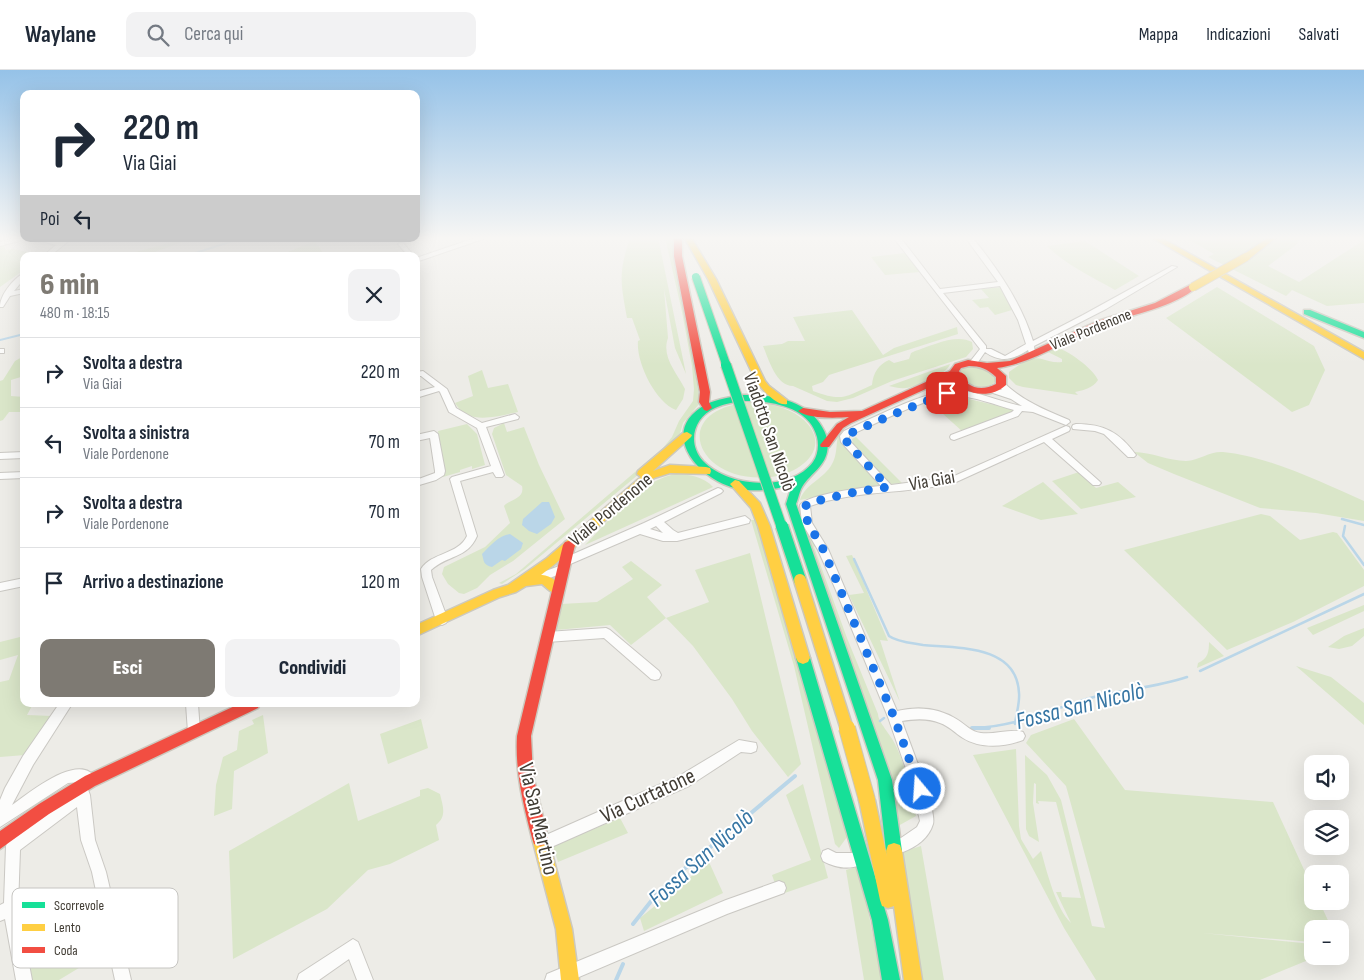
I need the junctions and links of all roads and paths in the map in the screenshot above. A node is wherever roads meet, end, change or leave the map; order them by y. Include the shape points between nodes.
1 (683, 279) edge
2 (697, 279) edge
3 (712, 279) edge
4 (929, 279) edge
5 (999, 279) edge
6 (1151, 279) edge
7 (1206, 279) edge
8 (1228, 279) edge
9 (1238, 279) edge
10 (1245, 279) edge
11 (20, 280) edge
12 (1002, 284) junction
13 (938, 291) junction
14 (20, 292) edge
15 (8, 294) junction
16 (0, 305) edge
17 (1364, 335) edge
18 (1034, 349) junction
19 (984, 350) junction
20 (1364, 350) edge
21 (1364, 356) edge
22 (973, 363) junction
23 (1012, 363) junction
24 (987, 366) junction
25 (420, 373) edge
26 (953, 373) junction
27 (960, 384) junction
28 (998, 384) junction
29 (927, 385) junction
30 (441, 388) junction
31 (420, 393) edge
32 (784, 402) junction
33 (707, 408) junction
34 (1020, 408) junction
35 (1034, 409) junction
36 (801, 410) junction
37 (865, 412) junction
38 (515, 417) dead end
39 (480, 426) junction
40 (1066, 426) junction
41 (687, 435) junction
42 (420, 437) edge
43 (954, 437) dead end
44 (1046, 439) junction
45 (824, 445) junction
46 (1131, 455) dead end
47 (0, 456) edge
48 (20, 456) edge
49 (706, 471) junction
50 (20, 475) edge
51 (806, 475) junction
52 (0, 476) edge
53 (420, 482) edge
54 (1096, 483) dead end
55 (735, 484) junction
56 (888, 487) junction
57 (718, 491) dead end
58 (604, 506) junction
59 (745, 520) dead end
60 (648, 526) junction
61 (677, 537) junction
62 (559, 566) junction
63 (539, 578) junction
64 (524, 582) junction
65 (20, 583) edge
66 (0, 587) edge
67 (558, 590) junction
68 (497, 593) junction
69 (442, 620) junction
70 (420, 630) edge
71 (547, 637) junction
72 (655, 675) dead end
73 (64, 707) edge
74 (192, 707) edge
75 (247, 707) edge
76 (894, 717) junction
77 (194, 732) junction
78 (1019, 736) dead end
79 (751, 747) dead end
80 (85, 788) junction
81 (1, 819) edge
82 (6, 843) edge
83 (542, 844) junction
84 (902, 845) dead end
85 (828, 856) dead end
86 (855, 860) dead end
87 (103, 888) edge
88 (779, 888) dead end
89 (6, 910) edge
90 (12, 932) edge
91 (570, 976) edge
92 (305, 980) edge
93 (365, 980) edge
94 (553, 980) edge
95 (891, 980) edge
96 (901, 980) edge
97 (913, 980) edge

1 - 33 main road
2 - 96 main road, Viadotto San Nicolò, bridge via 848,729 892,917
3 - 32 main road via 761,381
4 - 13 street
5 - 12 street
6 - 18 street
7 - 18 main road, Viale Pordenone, bridge via 1153,306
8 - 21 main road
9 - 20 main road
10 - 17 main road via 1302,310
11 - 15 street
12 - 13 street
12 - 18 street
13 - 19 street
14 - 15 street
15 - 16 street
18 - 19 street via 1026,349 1007,358
18 - 23 main road, Viale Pordenone
19 - 22 street
22 - 24 main road, Viale Pordenone
22 - 26 main road via 960,365
23 - 24 main road, Viale Pordenone
23 - 28 main road, Viale Pordenone
24 - 28 main road, Viale Pordenone
25 - 30 street
26 - 27 main road
26 - 29 main road
27 - 28 main road via 976,390
27 - 29 main road
28 - 35 street
29 - 37 main road
30 - 31 street
30 - 39 street via 452,410
32 - 33 main road via 758,397 740,398
32 - 36 main road
33 - 41 main road, Viale Pordenone via 694,420
34 - 35 street
34 - 43 street via 1015,414
34 - 56 street via 947,393 847,433 844,440
35 - 40 street
36 - 37 main road via 830,415
36 - 45 main road via 818,426
37 - 45 main road via 840,426
38 - 39 street
39 - 69 street via 497,472 455,479 472,536 466,546 436,560 426,569
40 - 44 street, Via Giai
40 - 46 street, Via Giai via 1075,430 1076,426 1105,430
41 - 49 main road, Viale Pordenone via 691,454
41 - 58 main road, Viale Pordenone
42 - 53 street via 434,434 440,471 439,475
44 - 54 street
44 - 56 street, Via Giai via 954,480
45 - 51 main road via 819,463
47 - 48 street
49 - 55 main road, Viale Pordenone
49 - 62 main road, Viale Pordenone via 677,468 650,475 569,545
50 - 52 street
51 - 55 main road, Viale Pordenone via 772,486
51 - 97 main road via 796,488 791,504 885,780
55 - 95 main road via 756,506 764,526 880,920
56 - 76 street, Via Giai via 808,503 804,508
57 - 60 street, Viale Pordenone
58 - 62 main road, Viale Pordenone via 600,514 550,558
58 - 68 main road, Viale Pordenone
59 - 61 street
60 - 61 street
60 - 61 street via 663,537
60 - 62 street
62 - 63 street
62 - 64 main road, Viale Pordenone
62 - 67 main road, Via San Martino
63 - 64 main road
63 - 67 main road via 547,579
64 - 68 main road, Viale Pordenone via 512,590
65 - 66 street
67 - 71 main road, Via San Martino
68 - 69 main road, Viale Pordenone
69 - 70 main road, Viale Pordenone
71 - 72 street via 606,633
71 - 83 main road, Via San Martino via 524,736 522,761 527,793
73 - 81 street via 13,787
74 - 77 street
75 - 77 main road
76 - 78 street via 913,712 927,714 951,722 966,734 989,740
76 - 84 street, Via Giai via 920,789 927,822 922,832
77 - 80 main road
79 - 83 street, Via Curtatone via 739,746 678,784
80 - 81 street via 81,775 66,777
80 - 82 street
80 - 87 street via 88,840
82 - 89 street
83 - 91 main road, Via San Martino via 561,911
85 - 86 street via 835,860
88 - 91 street via 726,907
89 - 90 street
91 - 94 street
92 - 93 street via 353,947

